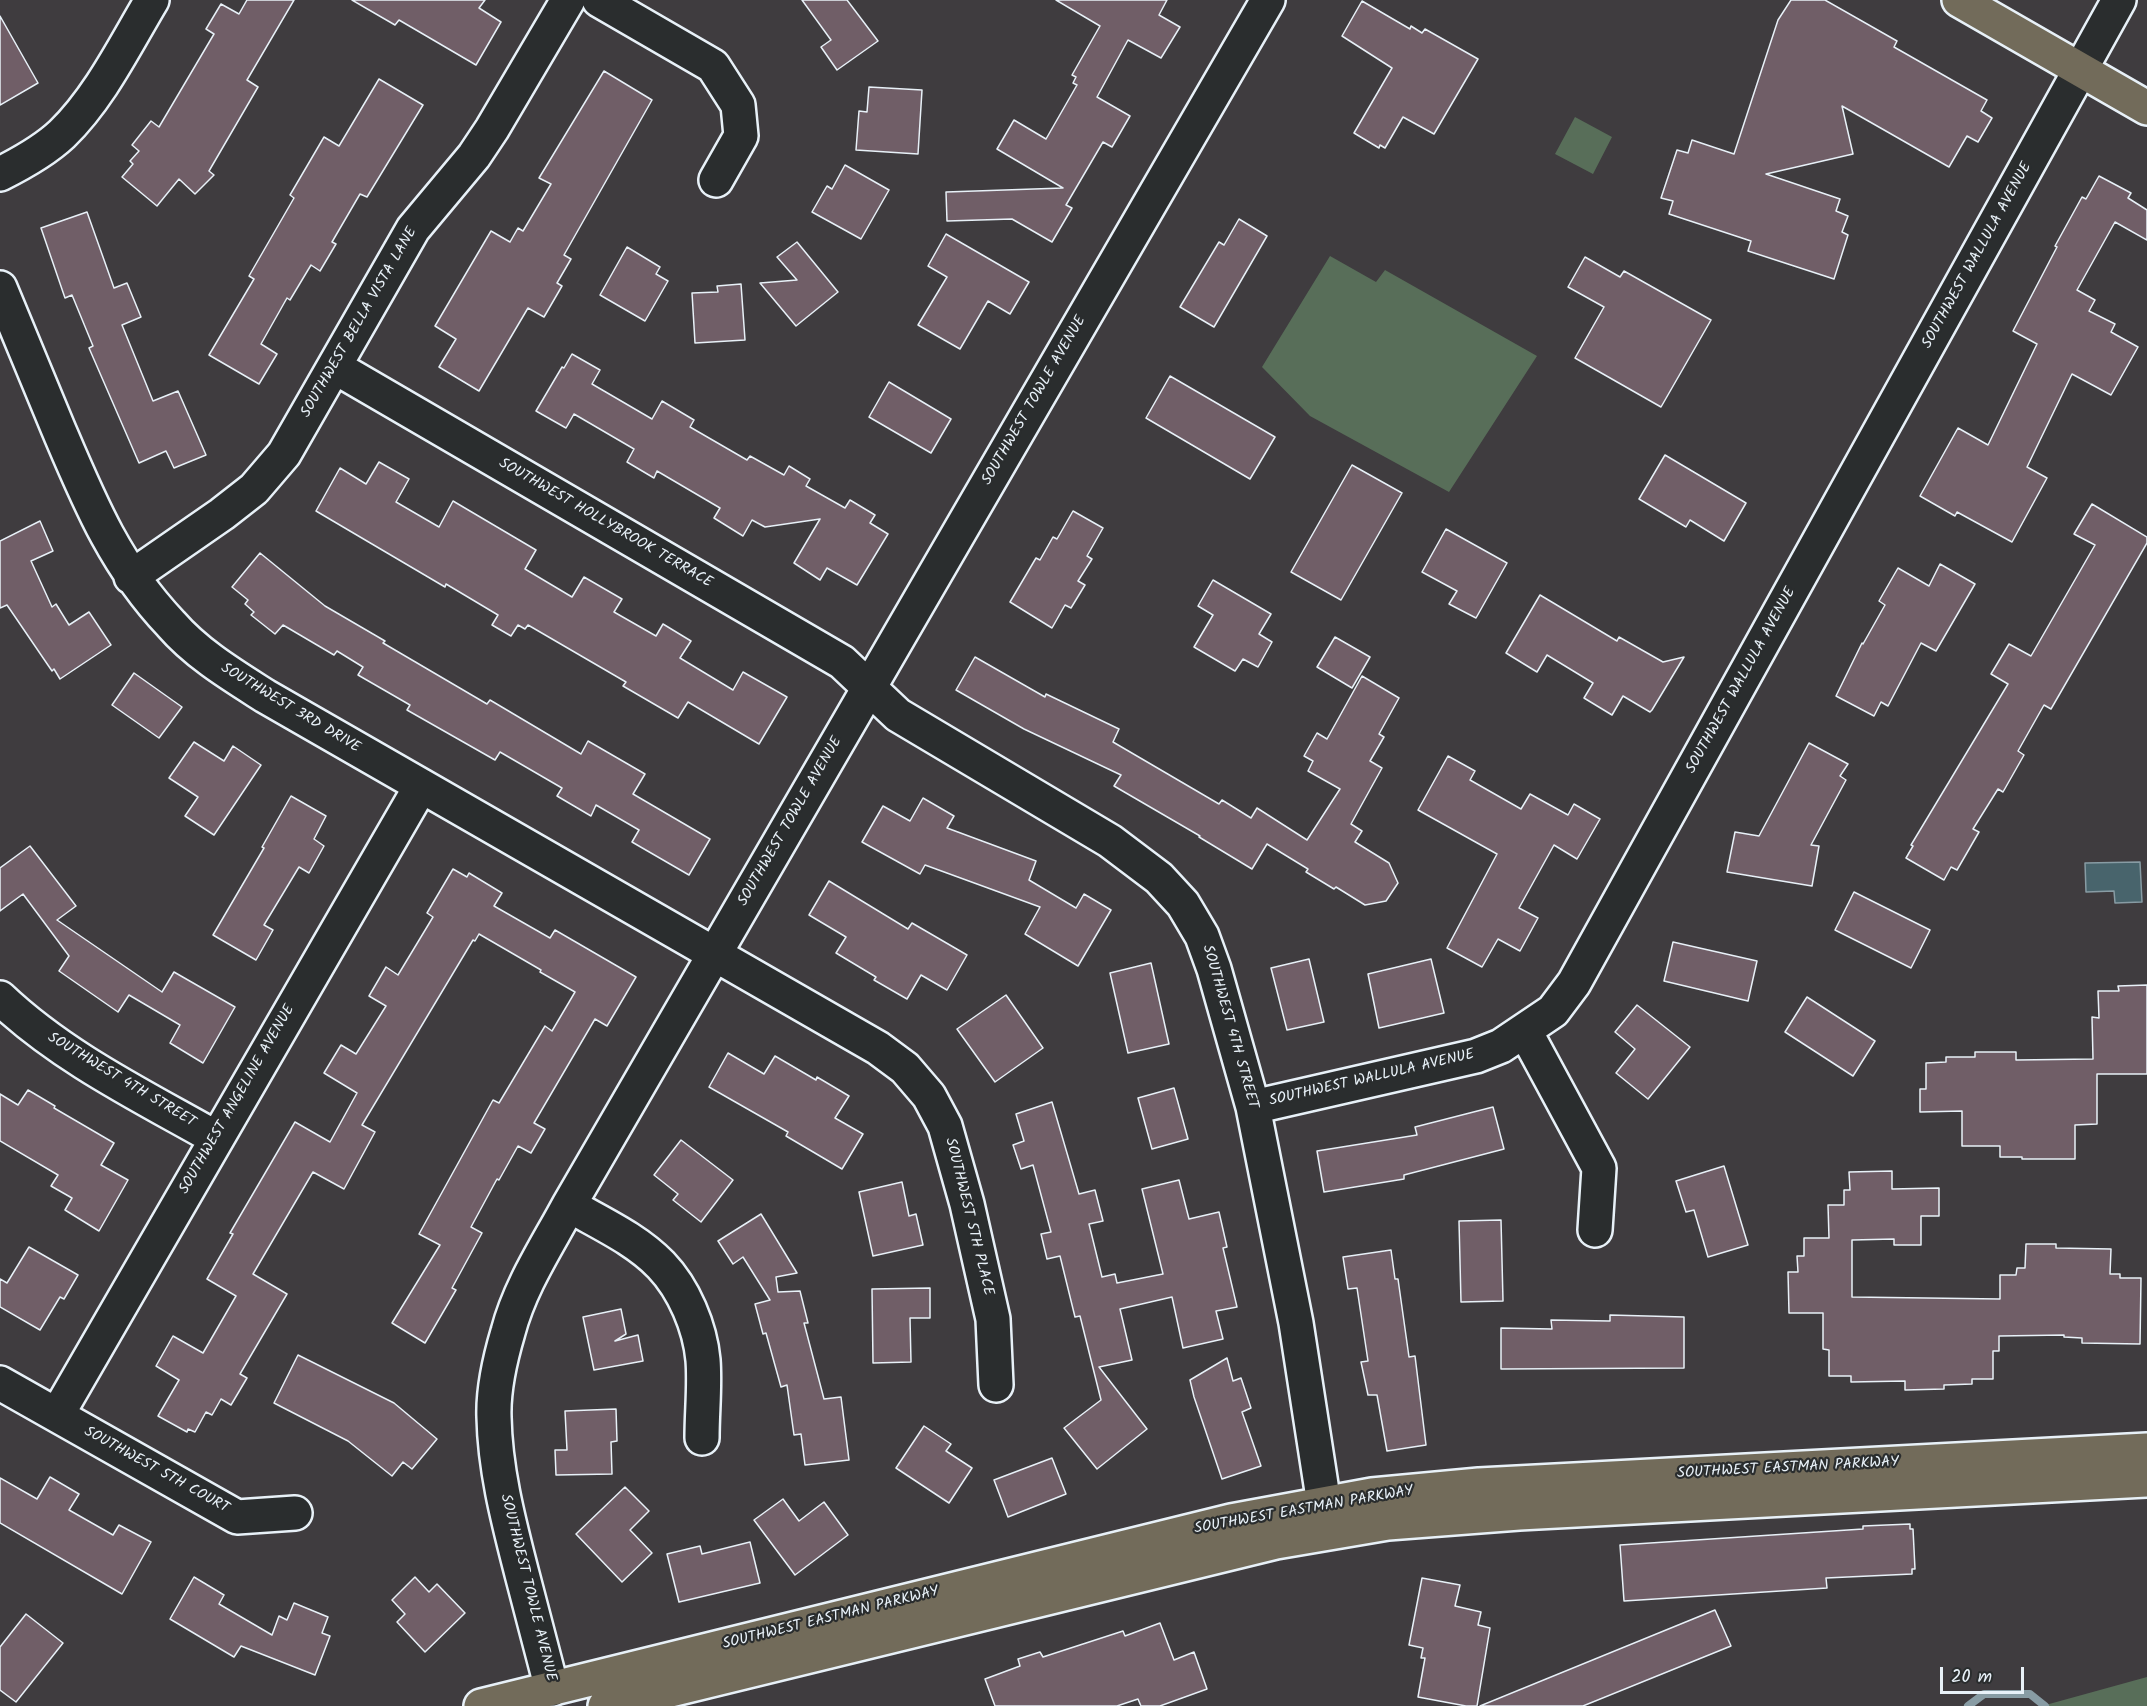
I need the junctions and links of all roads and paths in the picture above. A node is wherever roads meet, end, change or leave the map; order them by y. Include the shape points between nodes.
1 (152, 0) edge
2 (568, 0) edge
3 (599, 0) edge
4 (1268, 0) edge
5 (1959, 0) edge
6 (2120, 0) edge
7 (2081, 70) junction
8 (2147, 108) edge
9 (0, 174) edge
10 (716, 180) dead end
11 (0, 288) edge
12 (335, 367) junction
13 (131, 577) junction
14 (868, 688) junction
15 (421, 786) junction
16 (715, 953) junction
17 (0, 998) edge
18 (1525, 1031) junction
19 (1252, 1107) junction
20 (216, 1138) junction
21 (569, 1205) junction
22 (1595, 1230) dead end
23 (0, 1383) edge
24 (996, 1384) dead end
25 (57, 1415) junction
26 (702, 1438) dead end
27 (2147, 1450) edge
28 (2147, 1480) edge
29 (295, 1513) dead end
30 (1326, 1518) junction
31 (748, 1640) junction
32 (552, 1689) junction
33 (612, 1704) edge
34 (481, 1706) edge

1 - 9 street via 101,86 62,134 31,158
2 - 12 street, SOUTHWEST BELLA VISTA LANE via 474,156 413,229
3 - 10 street via 713,66 720,76 738,105 741,136
4 - 14 street, SOUTHWEST TOWLE AVENUE
5 - 7 main road
6 - 7 street, SOUTHWEST WALLULA AVENUE
7 - 8 main road
7 - 18 street, SOUTHWEST WALLULA AVENUE via 1574,983 1553,1011
11 - 13 street, SOUTHWEST 3RD DRIVE via 91,507
12 - 13 street, SOUTHWEST BELLA VISTA LANE via 284,454 254,489
12 - 14 street, SOUTHWEST HOLLYBROOK TERRACE via 842,662
13 - 15 street, SOUTHWEST 3RD DRIVE via 172,626 227,671
14 - 16 street, SOUTHWEST TOWLE AVENUE
14 - 19 street, SOUTHWEST 4TH STREET via 898,715 1110,841 1159,878 1177,897 1202,936 1214,969
15 - 16 street, SOUTHWEST 3RD DRIVE
15 - 20 street, SOUTHWEST ANGELINE AVENUE
16 - 21 street, SOUTHWEST TOWLE AVENUE
16 - 24 street, SOUTHWEST 5TH PLACE via 878,1048 905,1068 929,1096 956,1159 975,1238 993,1318
17 - 20 street, SOUTHWEST 4TH STREET via 37,1030 96,1070
18 - 19 street, SOUTHWEST WALLULA AVENUE via 1476,1056
18 - 22 street via 1599,1168
19 - 30 street, SOUTHWEST 4TH STREET via 1296,1323
20 - 25 street, SOUTHWEST ANGELINE AVENUE
21 - 26 street via 633,1243 661,1265 681,1292 694,1323 702,1359
21 - 32 street, SOUTHWEST TOWLE AVENUE via 530,1276 508,1330 497,1378 494,1417 505,1510
23 - 25 street, SOUTHWEST 5TH COURT
25 - 29 street, SOUTHWEST 5TH COURT via 237,1517
27 - 30 main road, SOUTHWEST EASTMAN PARKWAY via 1406,1491
28 - 30 main road, SOUTHWEST EASTMAN PARKWAY via 1439,1518
30 - 31 main road, SOUTHWEST EASTMAN PARKWAY via 1231,1521
30 - 33 main road, SOUTHWEST EASTMAN PARKWAY via 1185,1563
31 - 32 main road, SOUTHWEST EASTMAN PARKWAY
31 - 33 main road via 706,1664 634,1683
32 - 34 main road, SOUTHWEST EASTMAN PARKWAY

